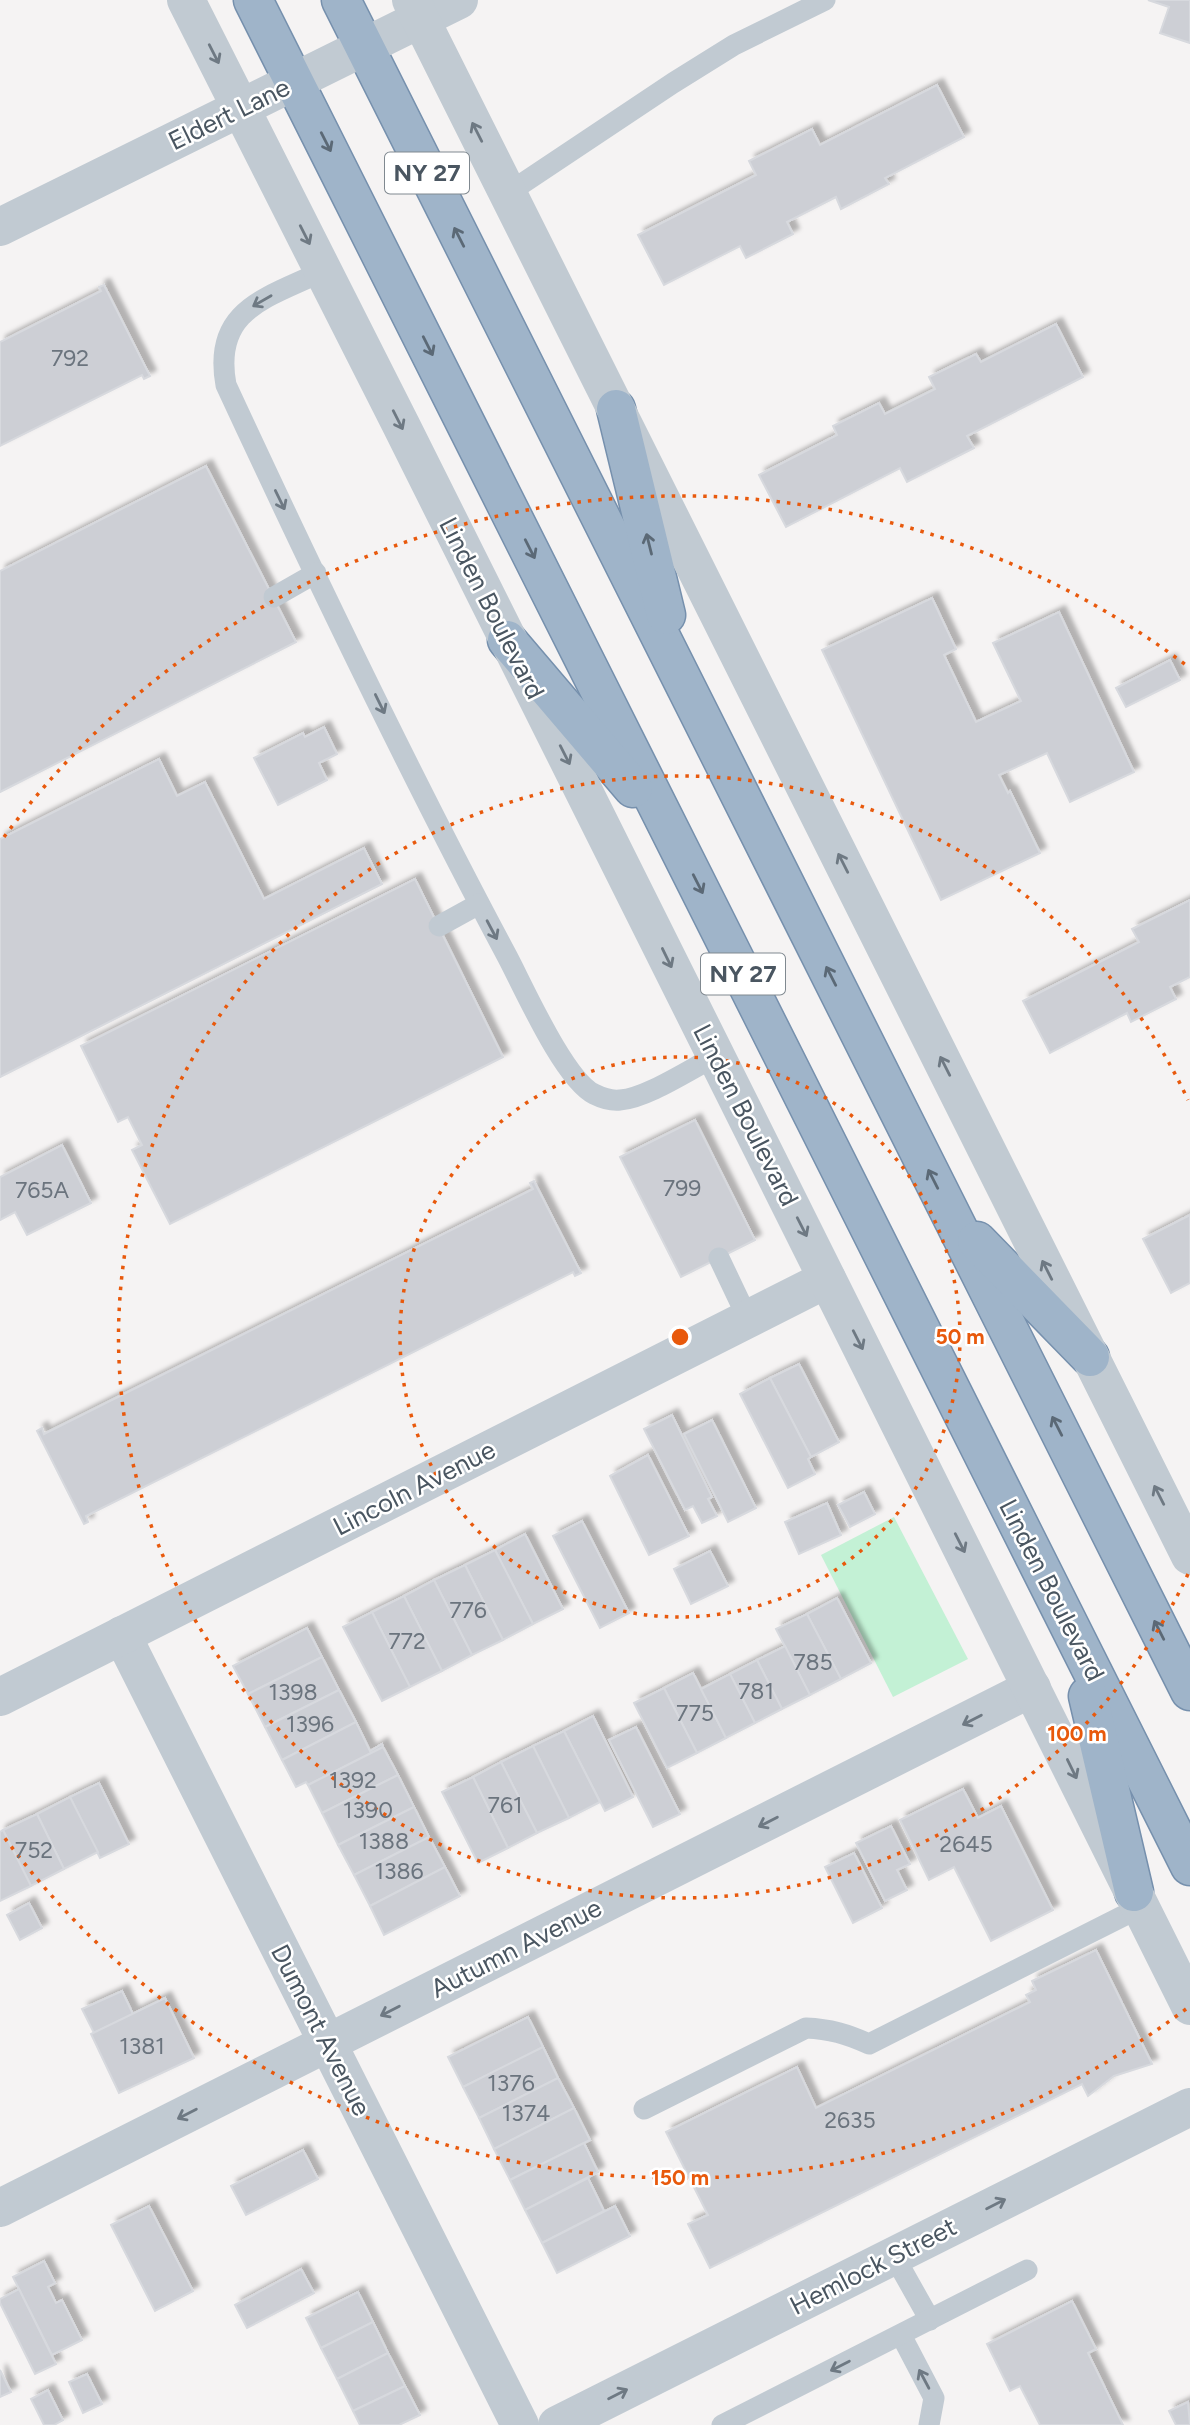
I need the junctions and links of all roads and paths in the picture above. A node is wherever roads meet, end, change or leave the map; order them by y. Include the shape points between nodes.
1 (186, 0) edge
2 (253, 0) edge
3 (341, 0) edge
4 (459, 0) edge
5 (825, 0) edge
6 (416, 9) edge
7 (363, 47) junction
8 (295, 81) junction
9 (242, 108) junction
10 (508, 193) junction
11 (0, 227) edge
12 (323, 271) junction
13 (616, 409) junction
14 (316, 573) junction
15 (274, 597) dead end
16 (508, 640) junction
17 (683, 682) junction
18 (674, 837) junction
19 (479, 904) junction
20 (439, 926) dead end
21 (716, 1056) junction
22 (951, 1215) junction
23 (719, 1258) dead end
24 (827, 1279) junction
25 (748, 1319) junction
26 (1090, 1357) junction
27 (1190, 1556) edge
28 (1073, 1633) junction
29 (122, 1635) junction
30 (1032, 1688) junction
31 (1190, 1691) edge
32 (0, 1697) edge
33 (1190, 1866) edge
34 (1137, 1900) junction
35 (1190, 2006) edge
36 (327, 2043) junction
37 (1190, 2107) edge
38 (644, 2109) dead end
39 (0, 2208) edge
40 (894, 2256) junction
41 (1027, 2270) dead end
42 (930, 2320) junction
43 (901, 2335) junction
44 (520, 2425) edge
45 (557, 2425) edge
46 (722, 2425) edge
47 (929, 2425) edge

1 -> 9 street, Linden Boulevard
2 - 8 highway, Linden Boulevard / NY 27
3 - 7 highway, NY 27
4 - 6 street, Eldert Lane
5 - 10 lane via 734,45
6 - 7 street, Eldert Lane
10 -> 6 street
7 - 8 street, Eldert Lane
17 -> 7 highway, NY 27
8 - 9 street, Eldert Lane
8 -> 18 highway, Linden Boulevard / NY 27
9 - 11 street, Eldert Lane
9 -> 12 street, Linden Boulevard
10 - 13 street
12 -> 14 lane via 249,309 227,334 223,351 226,385
12 -> 16 street, Linden Boulevard
17 -> 13 highway
26 -> 13 street
14 - 15 lane
14 -> 19 lane
16 - 18 highway
16 -> 21 street, Linden Boulevard
22 -> 17 highway, NY 27
18 -> 28 highway, Linden Boulevard / NY 27
19 - 20 lane
19 -> 21 lane via 552,1042 591,1092 621,1100
21 -> 24 street, Linden Boulevard
22 - 26 highway
31 -> 22 highway, NY 27
23 - 25 lane
24 - 25 street, Lincoln Avenue
24 -> 30 street, Linden Boulevard
25 - 29 street, Lincoln Avenue
27 -> 26 street
28 - 33 highway, Linden Boulevard / NY 27
28 - 34 highway
29 - 32 street, Lincoln Avenue
29 - 36 street, Dumont Avenue
30 -> 34 street, Linden Boulevard
30 -> 36 street, Autumn Avenue
34 - 35 street, Linden Boulevard
34 - 38 lane via 869,2044 848,2034 806,2028
36 -> 39 street, Autumn Avenue
36 - 44 street, Dumont Avenue
40 -> 37 street, Hemlock Street
40 - 42 lane
45 -> 40 street, Hemlock Street
41 - 42 lane
42 - 43 lane
43 -> 46 lane
47 -> 43 lane via 934,2398

